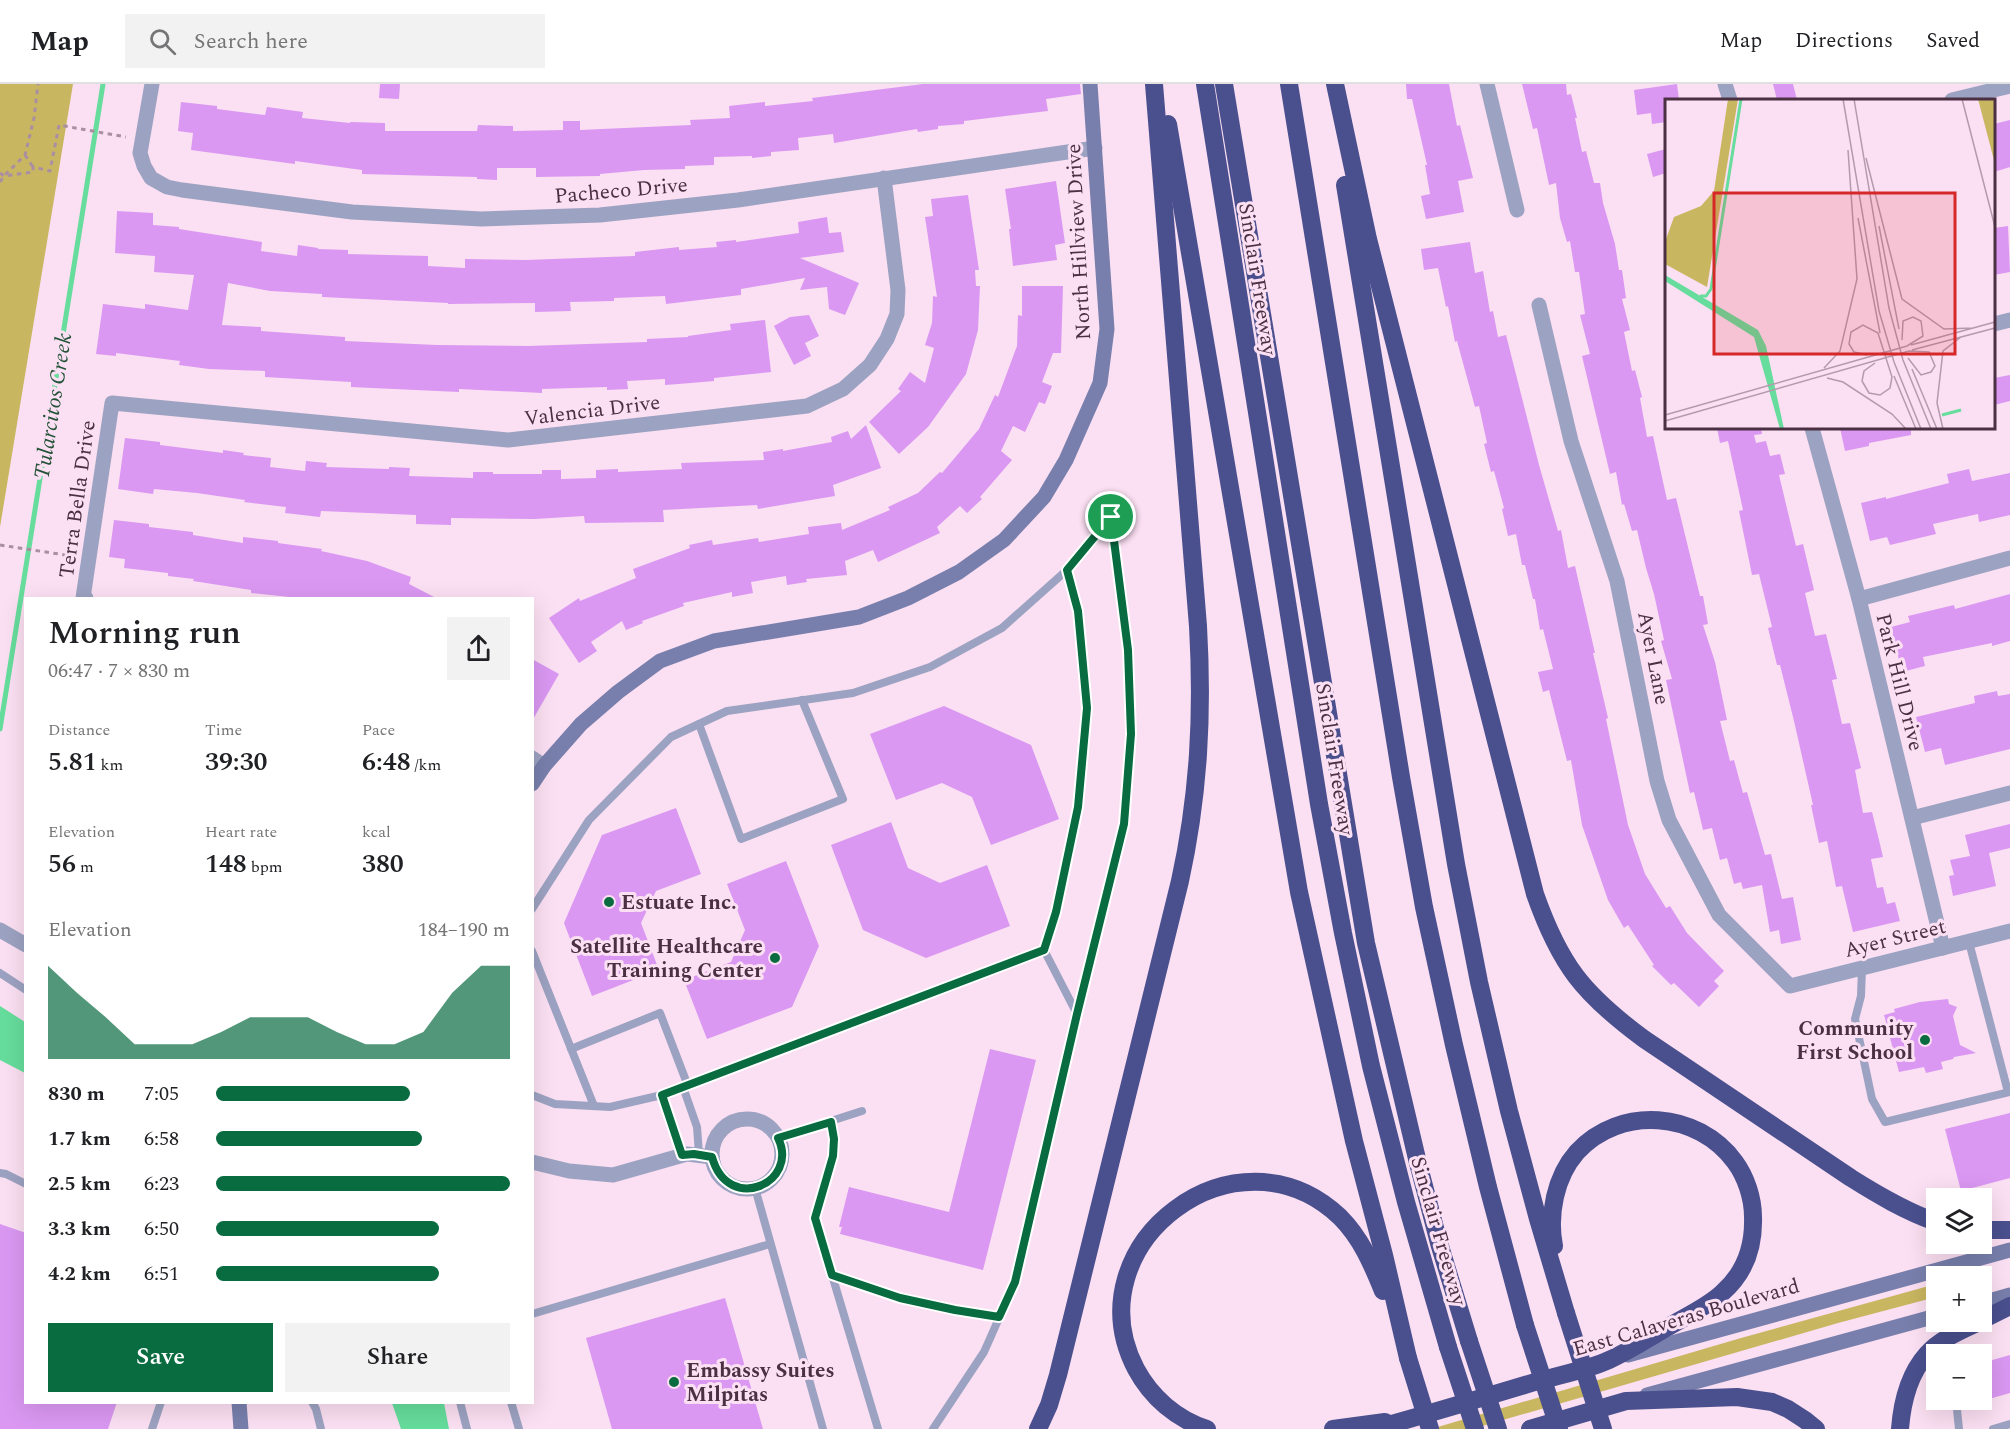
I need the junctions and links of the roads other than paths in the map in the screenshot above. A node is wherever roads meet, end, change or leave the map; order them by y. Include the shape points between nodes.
1 (152, 84) edge
2 (1090, 84) edge
3 (1154, 84) edge
4 (1161, 84) edge
5 (1204, 84) edge
6 (1224, 84) edge
7 (1289, 84) edge
8 (1329, 84) edge
9 (1335, 84) edge
10 (1487, 84) edge
11 (1725, 84) edge
12 (2010, 86) edge
13 (1730, 99) edge
14 (1956, 99) edge
15 (1095, 148) junction
16 (884, 178) junction
17 (1517, 210) dead end
18 (1539, 305) dead end
19 (2010, 320) edge
20 (1995, 324) edge
21 (112, 403) joint
22 (1812, 429) edge
23 (2010, 558) edge
24 (1067, 570) junction
25 (83, 597) edge
26 (1858, 599) junction
27 (802, 700) junction
28 (699, 724) junction
29 (538, 762) edge
30 (534, 777) edge
31 (2010, 793) edge
32 (1912, 818) junction
33 (534, 906) edge
34 (0, 930) edge
35 (2010, 931) edge
36 (1969, 942) junction
37 (24, 944) edge
38 (1943, 948) junction
39 (1044, 950) junction
40 (534, 956) edge
41 (1862, 968) junction
42 (0, 973) edge
43 (1790, 986) joint
44 (24, 989) edge
45 (1077, 1014) junction
46 (571, 1049) junction
47 (685, 1086) junction
48 (2009, 1092) edge
49 (662, 1095) junction
50 (534, 1096) edge
51 (594, 1106) junction
52 (862, 1111) dead end
53 (831, 1122) junction
54 (778, 1138) junction
55 (682, 1155) junction
56 (706, 1156) junction
57 (534, 1162) edge
58 (0, 1173) edge
59 (24, 1183) edge
60 (755, 1188) junction
61 (1926, 1218) edge
62 (1992, 1230) edge
63 (2010, 1230) edge
64 (770, 1244) junction
65 (2010, 1250) edge
66 (832, 1275) junction
67 (2010, 1295) edge
68 (1992, 1300) edge
69 (2010, 1306) edge
70 (534, 1313) edge
71 (1566, 1313) junction
72 (1992, 1315) edge
73 (999, 1317) junction
74 (1926, 1319) edge
75 (1960, 1332) edge
76 (1408, 1358) junction
77 (1608, 1361) junction
78 (1626, 1401) junction
79 (160, 1404) edge
80 (239, 1404) edge
81 (313, 1404) edge
82 (461, 1404) edge
83 (512, 1404) edge
84 (1957, 1410) edge
85 (1414, 1418) junction
86 (2010, 1424) edge
87 (152, 1429) edge
88 (241, 1429) edge
89 (321, 1429) edge
90 (467, 1429) edge
91 (519, 1429) edge
92 (823, 1429) edge
93 (878, 1429) edge
94 (933, 1429) edge
95 (1038, 1429) edge
96 (1207, 1429) edge
97 (1333, 1429) edge
98 (1374, 1429) edge
99 (1430, 1429) edge
100 (1475, 1429) edge
101 (1498, 1429) edge
102 (1530, 1429) edge
103 (1560, 1429) edge
104 (1603, 1429) edge
105 (1815, 1429) edge
106 (1900, 1429) edge
107 (1959, 1429) edge
108 (1993, 1429) edge

1 - 16 street, Pacheco Drive via 140,153 152,178 182,190 330,209 482,219 600,215
2 - 15 street, North Hillview Drive
3 - 95 highway via 1198,626 1199,760 1189,839 1177,892 1058,1375
4 - 76 highway via 1299,892
5 - 100 highway, Sinclair Freeway, bridge via 1343,933 1371,1066 1406,1202
6 - 101 highway, bridge via 1366,943 1439,1243
7 - 103 highway, bridge via 1424,907 1525,1324
8 - 71 highway via 1456,864 1509,1111
9 - 61 highway via 1368,239 1532,882 1556,945 1584,987 1644,1039 1876,1194
10 - 17 street
11 - 13 street
12 - 14 street
15 - 16 street, Pacheco Drive
15 - 29 street, North Hillview Drive via 1107,329 1100,383 1044,497 1004,540 958,573 908,598 859,617 714,641 660,661
16 - 21 street, Valencia Drive via 898,290 897,314 870,365 843,390 807,406 508,440
18 - 43 street, Ayer Lane via 1571,441 1617,581 1657,781 1669,820 1719,915
19 - 20 street
21 - 25 street, Terra Bella Drive
22 - 26 street, Park Hill Drive
23 - 26 street
24 - 27 lane via 1002,628 930,668 853,693
24 - 39 lane via 1078,611 1087,708 1078,807
24 - 45 lane via 1111,517 1128,650 1131,734 1124,824
26 - 32 street, Park Hill Drive
27 - 28 lane via 727,711
27 - 28 lane via 843,799 741,839
28 - 33 lane via 671,737 589,820
29 - 30 street, North Hillview Drive
31 - 32 street
32 - 38 street, Park Hill Drive
34 - 37 street
35 - 36 street, Ayer Street
36 - 38 street, Ayer Street
36 - 48 lane
38 - 41 street, Ayer Street
39 - 45 lane
39 - 47 lane
40 - 46 lane
41 - 43 street, Ayer Street
41 - 48 lane via 1855,1019 1872,1099 1885,1122
42 - 44 lane
45 - 73 lane via 1015,1282
46 - 47 lane via 660,1013
46 - 51 lane
47 - 49 lane
47 - 56 lane
49 - 51 lane via 610,1107
49 - 55 lane
50 - 51 lane via 555,1104
52 - 53 lane
53 - 54 lane
53 - 66 lane via 833,1156 815,1218
54 - 56 street via 758,1121 736,1121 718,1135
54 - 60 street via 780,1166 766,1184
55 - 56 street
55 - 57 street via 613,1175
56 - 60 street via 722,1179 743,1189
58 - 59 lane
60 - 64 lane
62 - 63 highway
64 - 70 lane
64 - 92 lane
65 - 77 street, East Calaveras Boulevard
66 - 73 lane via 900,1298
66 - 93 lane
67 - 68 street
69 - 72 highway
71 - 77 highway via 1551,1232 1552,1211 1557,1189 1576,1153 1610,1128 1659,1119 1707,1135 1726,1150 1739,1167 1753,1209 1750,1254 1739,1274 1702,1308
71 - 104 highway, bridge
73 - 94 lane via 984,1352
74 - 78 street
75 - 106 highway via 1927,1353 1912,1375
76 - 96 highway via 1374,1268 1340,1218 1305,1193 1282,1185 1238,1183 1215,1188 1174,1209 1157,1224 1133,1260 1123,1299 1126,1339 1139,1375 1165,1406
76 - 99 highway, bridge
77 - 85 highway, East Calaveras Boulevard
78 - 102 highway
78 - 105 highway via 1753,1398 1788,1409
79 - 87 lane
80 - 88 street
81 - 89 lane
82 - 90 lane
83 - 91 lane
84 - 107 lane
85 - 97 highway
85 - 98 highway, East Calaveras Boulevard
86 - 108 lane

